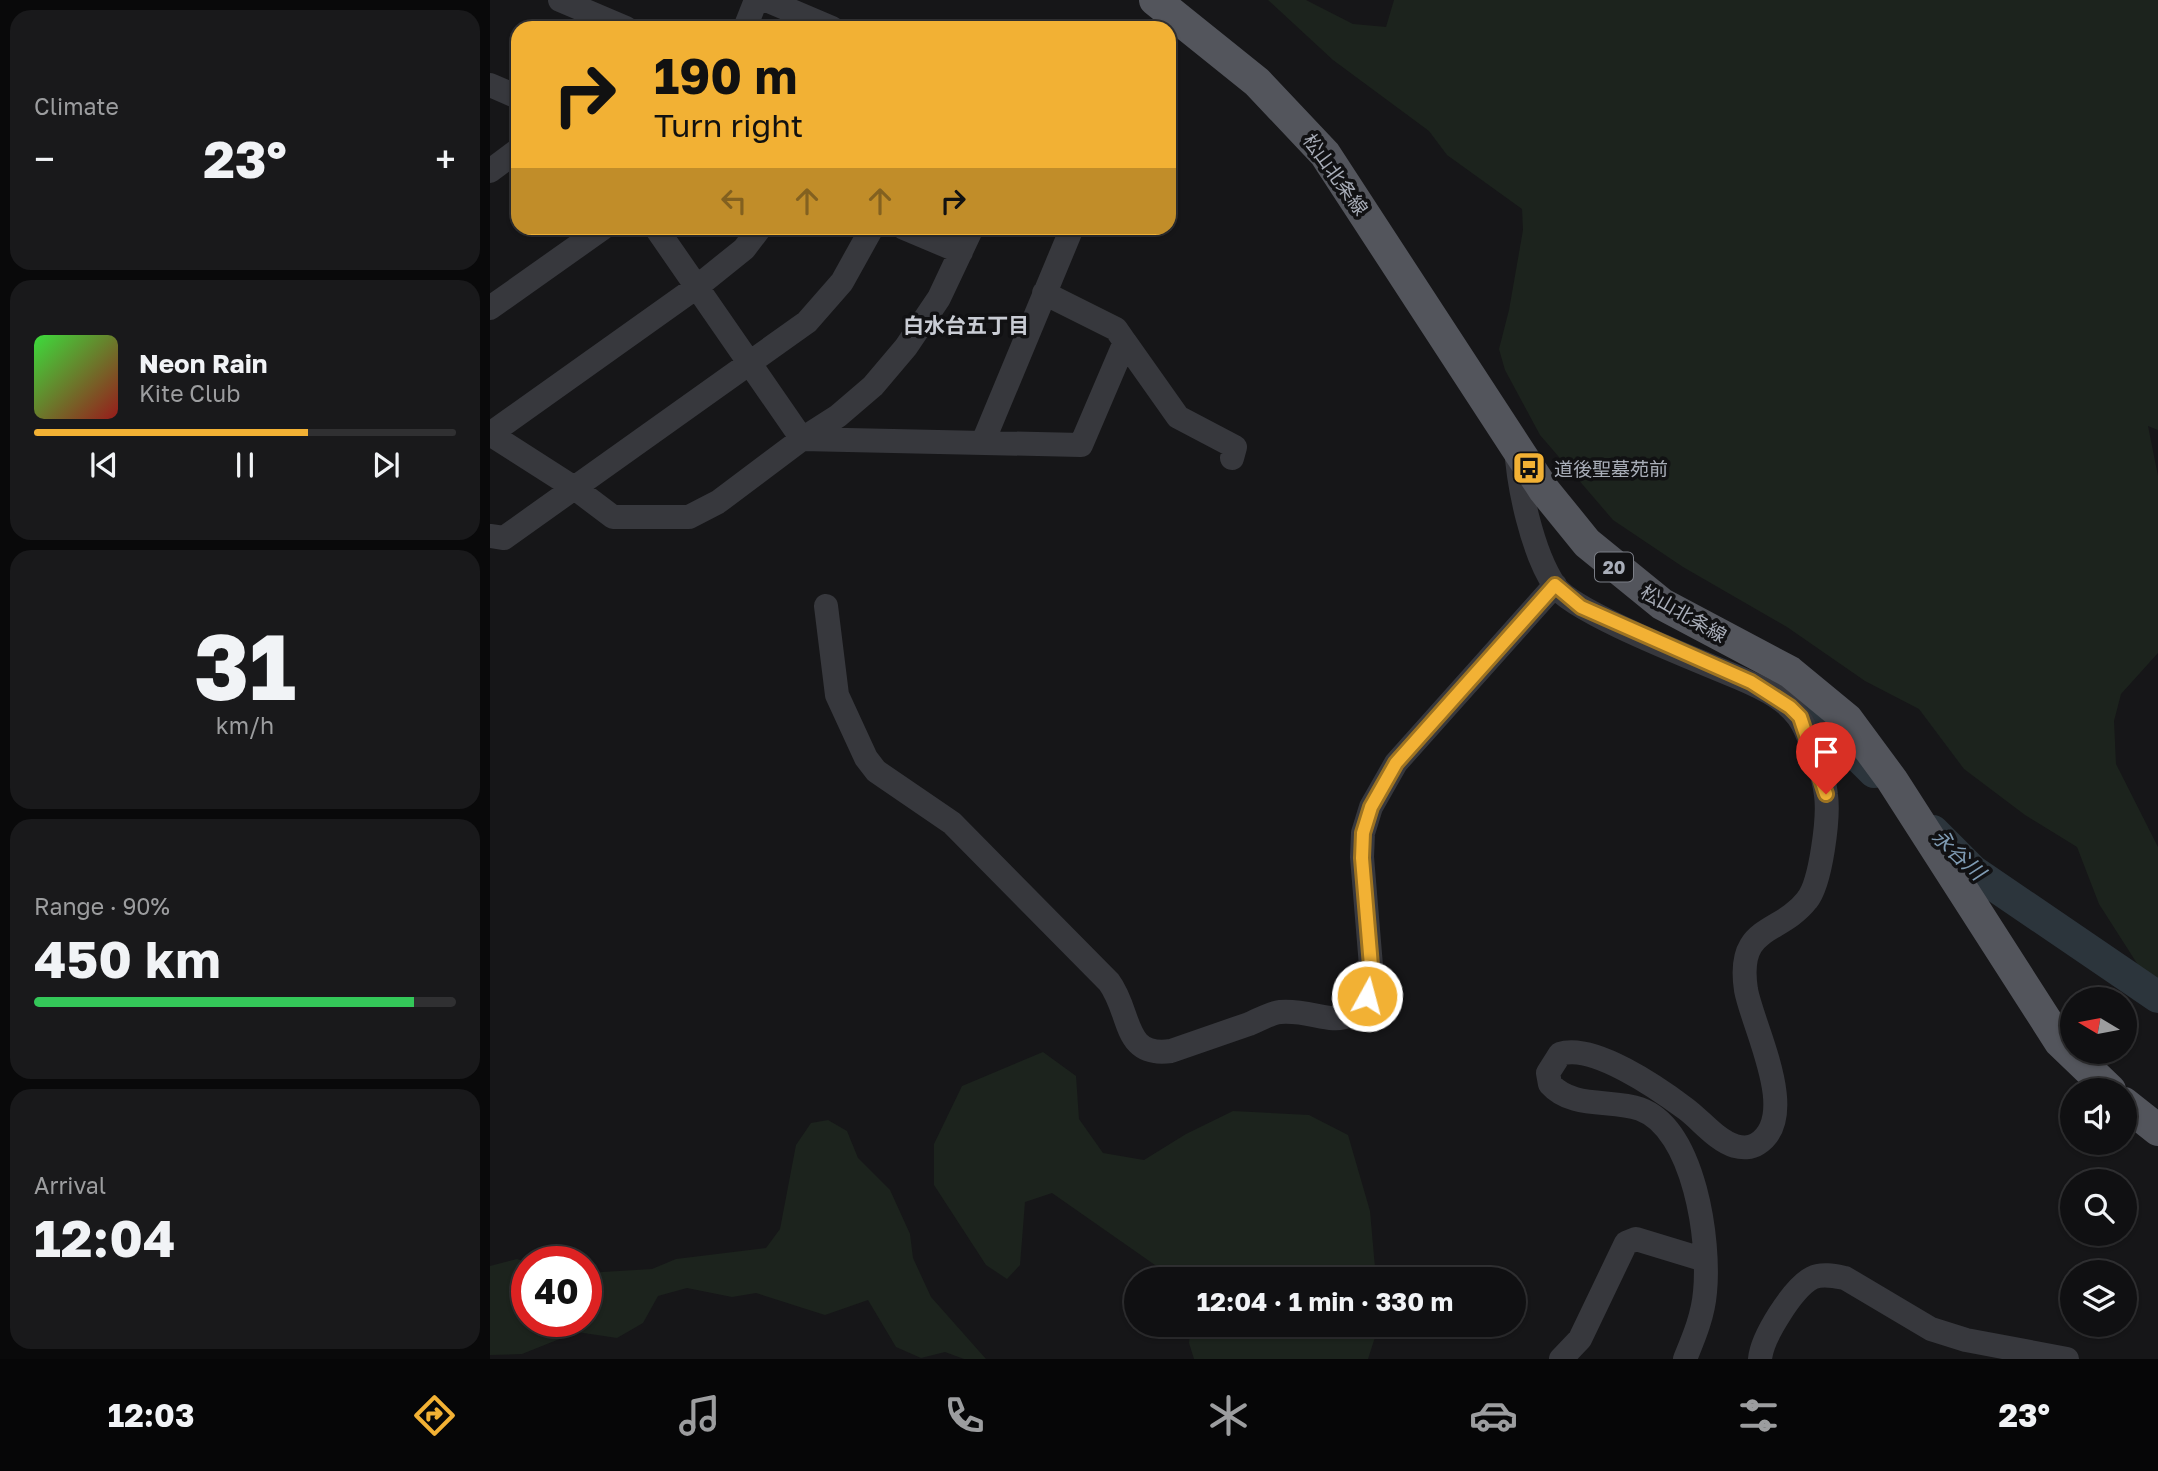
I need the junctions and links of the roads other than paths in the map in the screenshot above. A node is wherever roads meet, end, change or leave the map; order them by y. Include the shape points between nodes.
1 (560, 0) edge
2 (756, 0) edge
3 (766, 0) edge
4 (1155, 0) edge
5 (610, 21) edge
6 (748, 21) edge
7 (816, 21) edge
8 (490, 85) edge
9 (511, 94) edge
10 (511, 155) edge
11 (490, 171) edge
12 (593, 235) edge
13 (661, 235) edge
14 (755, 235) edge
15 (868, 235) edge
16 (921, 235) edge
17 (969, 235) edge
18 (1069, 235) edge
19 (961, 252) junction
20 (698, 286) junction
21 (1044, 293) junction
22 (490, 308) edge
23 (1125, 342) junction
24 (749, 365) junction
25 (490, 434) edge
26 (802, 439) junction
27 (983, 442) junction
28 (1516, 445) junction
29 (1232, 458) dead end
30 (576, 489) junction
31 (490, 536) edge
32 (1555, 585) junction
33 (826, 606) dead end
34 (2098, 1078) edge
35 (2137, 1113) edge
36 (2158, 1129) edge
37 (1705, 1260) junction
38 (1560, 1359) edge
39 (1685, 1359) edge
40 (1760, 1359) edge
41 (2067, 1359) edge

1 - 5 street
2 - 6 street
3 - 7 street
4 - 28 main road, 松山北条線 / 20 via 1257,82 1325,154
8 - 9 street
10 - 11 street
12 - 22 street
13 - 20 street
14 - 20 street
15 - 24 street via 842,282 807,322
16 - 19 street
17 - 19 street
18 - 21 street
19 - 26 street via 939,298 898,357 873,386
20 - 24 street
20 - 25 street
21 - 23 street via 1116,329
21 - 27 street
23 - 27 street via 1081,445
23 - 29 street via 1178,416 1236,447
24 - 26 street
24 - 30 street
25 - 30 street
26 - 27 street
26 - 30 street via 718,502 689,517 613,517
28 - 32 street via 1524,507
28 - 34 main road, 松山北条線 / 20 via 1564,517 1616,569 1662,604 1790,672 1847,719 1892,780 2060,1042
30 - 31 street via 504,538
32 - 33 street via 1396,763 1371,807 1362,858 1372,978 1357,1010 1342,1018 1280,1013 1158,1053 1144,1050 1136,1042 1118,993 1109,982 982,853 952,823 876,771 866,758 837,695
32 - 37 street via 1581,607 1751,682 1790,707 1803,724 1826,794 1814,889 1797,910 1755,940 1745,964 1747,993 1776,1099 1775,1122 1758,1144 1736,1146 1653,1086 1582,1051 1560,1054 1548,1073 1550,1084 1568,1098 1643,1110 1670,1131 1692,1180
35 - 36 main road
37 - 38 street via 1636,1239 1626,1243 1580,1339
37 - 39 street via 1702,1308
40 - 41 street via 1766,1333 1782,1310 1812,1278 1829,1275 1845,1278 1931,1329

